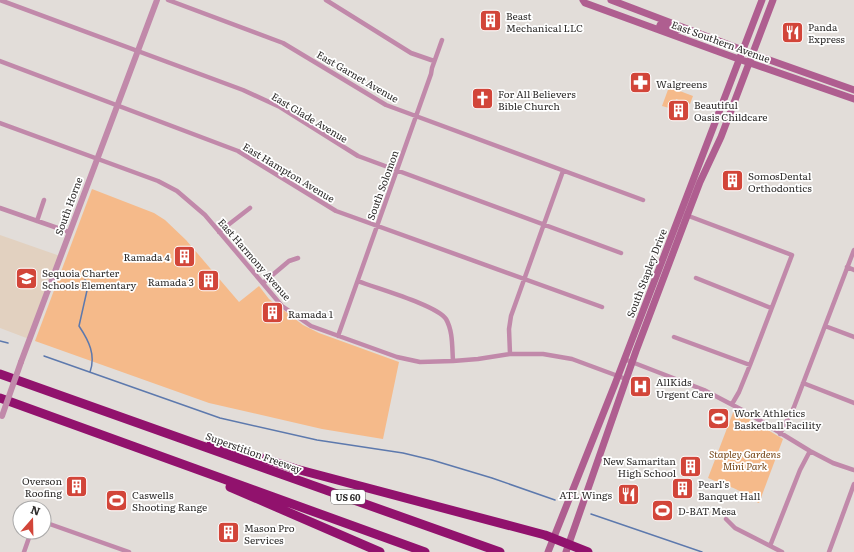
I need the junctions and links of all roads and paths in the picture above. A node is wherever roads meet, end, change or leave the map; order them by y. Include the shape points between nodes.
1 (0, 0) edge
2 (156, 0) edge
3 (168, 0) edge
4 (326, 0) edge
5 (583, 0) edge
6 (611, 0) edge
7 (762, 0) edge
8 (773, 0) edge
9 (610, 11) junction
10 (653, 16) junction
11 (649, 26) junction
12 (685, 28) junction
13 (442, 40) dead end
14 (744, 50) junction
15 (137, 51) junction
16 (752, 54) junction
17 (740, 59) junction
18 (434, 61) junction
19 (0, 62) edge
20 (749, 62) junction
21 (854, 90) edge
22 (840, 94) junction
23 (854, 94) edge
24 (854, 99) edge
25 (117, 105) junction
26 (416, 117) junction
27 (0, 123) edge
28 (712, 133) junction
29 (96, 159) junction
30 (710, 160) junction
31 (563, 170) junction
32 (396, 171) junction
33 (44, 200) dead end
34 (643, 200) dead end
35 (0, 208) edge
36 (250, 208) dead end
37 (680, 213) junction
38 (687, 216) junction
39 (37, 221) junction
40 (543, 224) junction
41 (377, 225) junction
42 (69, 232) junction
43 (219, 232) junction
44 (854, 250) edge
45 (622, 253) dead end
46 (298, 258) dead end
47 (848, 267) junction
48 (854, 270) edge
49 (696, 278) dead end
50 (524, 279) junction
51 (358, 281) junction
52 (263, 283) junction
53 (602, 307) dead end
54 (771, 308) junction
55 (825, 326) junction
56 (338, 336) junction
57 (674, 337) dead end
58 (854, 337) edge
59 (510, 354) junction
60 (624, 360) junction
61 (453, 361) junction
62 (632, 362) junction
63 (750, 365) junction
64 (0, 374) edge
65 (618, 376) junction
66 (626, 379) junction
67 (803, 383) junction
68 (0, 398) edge
69 (854, 403) edge
70 (732, 404) junction
71 (607, 405) junction
72 (1, 418) edge
73 (596, 434) junction
74 (780, 434) junction
75 (605, 438) junction
76 (122, 442) junction
77 (195, 442) junction
78 (810, 451) junction
79 (596, 464) junction
80 (854, 470) edge
81 (854, 484) edge
82 (726, 519) dead end
83 (52, 525) edge
84 (553, 537) junction
85 (28, 540) edge
86 (770, 546) junction
87 (568, 548) edge
88 (24, 552) edge
89 (129, 552) edge
90 (380, 552) edge
91 (425, 552) edge
92 (500, 552) edge
93 (548, 552) edge
94 (588, 552) edge
95 (782, 552) edge
96 (829, 552) edge

1 - 15 street, East Glade Avenue
2 - 15 street, South Horne
3 - 26 street, East Garnet Avenue via 283,43 386,105
4 - 18 street via 410,53
5 - 9 main road, East Southern Avenue via 585,3
6 - 10 main road, East Southern Avenue
7 - 14 main road, South Stapley Drive
8 - 16 main road, South Stapley Drive
9 - 10 main road via 619,11 648,21
9 - 11 main road, East Southern Avenue
10 - 12 main road, East Southern Avenue
11 - 12 main road via 657,24 675,30
11 - 17 main road, East Southern Avenue
12 - 14 main road, East Southern Avenue
13 - 18 street, South Solomon
14 - 16 main road, East Southern Avenue
14 - 17 main road, South Stapley Drive
15 - 25 street, South Horne
15 - 32 street, East Glade Avenue via 243,90 280,107 358,156
16 - 20 main road, South Stapley Drive
16 - 21 main road, East Southern Avenue
17 - 20 main road, East Southern Avenue
17 - 28 main road, South Stapley Drive
18 - 26 street, South Solomon
19 - 25 street, East Hampton Avenue
20 - 22 main road, East Southern Avenue
20 - 30 main road, South Stapley Drive
22 - 23 main road
22 - 24 main road, East Southern Avenue
25 - 29 street, South Horne
25 - 41 street, East Hampton Avenue via 238,151 336,211
26 - 31 street, East Garnet Avenue
26 - 32 street, South Solomon
27 - 29 street, East Harmony Avenue
28 - 30 main road via 713,141 707,158
28 - 37 main road, South Stapley Drive
29 - 42 street, South Horne
29 - 43 street, East Harmony Avenue via 158,181 177,191 205,215
30 - 38 main road, South Stapley Drive
31 - 34 street, East Garnet Avenue
31 - 40 street
32 - 40 street, East Glade Avenue
32 - 41 street, South Solomon
33 - 39 street
35 - 39 street
36 - 43 street
37 - 38 street
37 - 60 main road, South Stapley Drive
38 - 54 street via 792,255
38 - 62 main road, South Stapley Drive
39 - 42 street
40 - 45 street, East Glade Avenue
40 - 50 street
41 - 50 street, East Hampton Avenue
41 - 51 street, South Solomon
42 - 72 street, South Horne, bridge
43 - 52 street, East Harmony Avenue
44 - 47 street
46 - 52 street via 289,261
47 - 48 street
47 - 55 street
49 - 54 street
50 - 53 street, East Hampton Avenue
50 - 59 street via 511,316
51 - 56 street, South Solomon
51 - 61 street via 430,307 445,317 451,330
52 - 56 street, East Harmony Avenue via 282,306 303,321
54 - 63 street
55 - 58 street
55 - 67 street
56 - 61 street, East Harmony Avenue via 400,358 420,362
57 - 63 street
59 - 61 street, East Harmony Avenue
59 - 65 street, East Harmony Avenue via 558,356 589,364
60 - 62 street
60 - 65 main road, South Stapley Drive
62 - 66 main road, South Stapley Drive
62 - 70 street via 704,390
63 - 70 street
64 - 77 highway, Superstition Freeway / US 60
65 - 66 street, East Harmony Avenue
65 - 71 main road, South Stapley Drive
66 - 75 main road, South Stapley Drive
67 - 69 street
67 - 74 street
68 - 76 highway, US 60
70 - 74 street
71 - 73 main road, South Stapley Drive
71 - 75 main road via 603,432
73 - 79 main road via 600,439 594,459
73 - 84 main road, South Stapley Drive
74 - 78 street
75 - 79 main road, South Stapley Drive
76 - 90 highway
76 - 91 highway, US 60
77 - 84 highway via 225,446 296,469
77 - 92 highway, Superstition Freeway / US 60
78 - 80 street
78 - 86 street
79 - 87 main road, South Stapley Drive
81 - 96 street
82 - 86 street via 735,528
83 - 89 street
84 - 87 highway
84 - 93 main road, South Stapley Drive
85 - 88 street
86 - 95 street
87 - 94 highway

